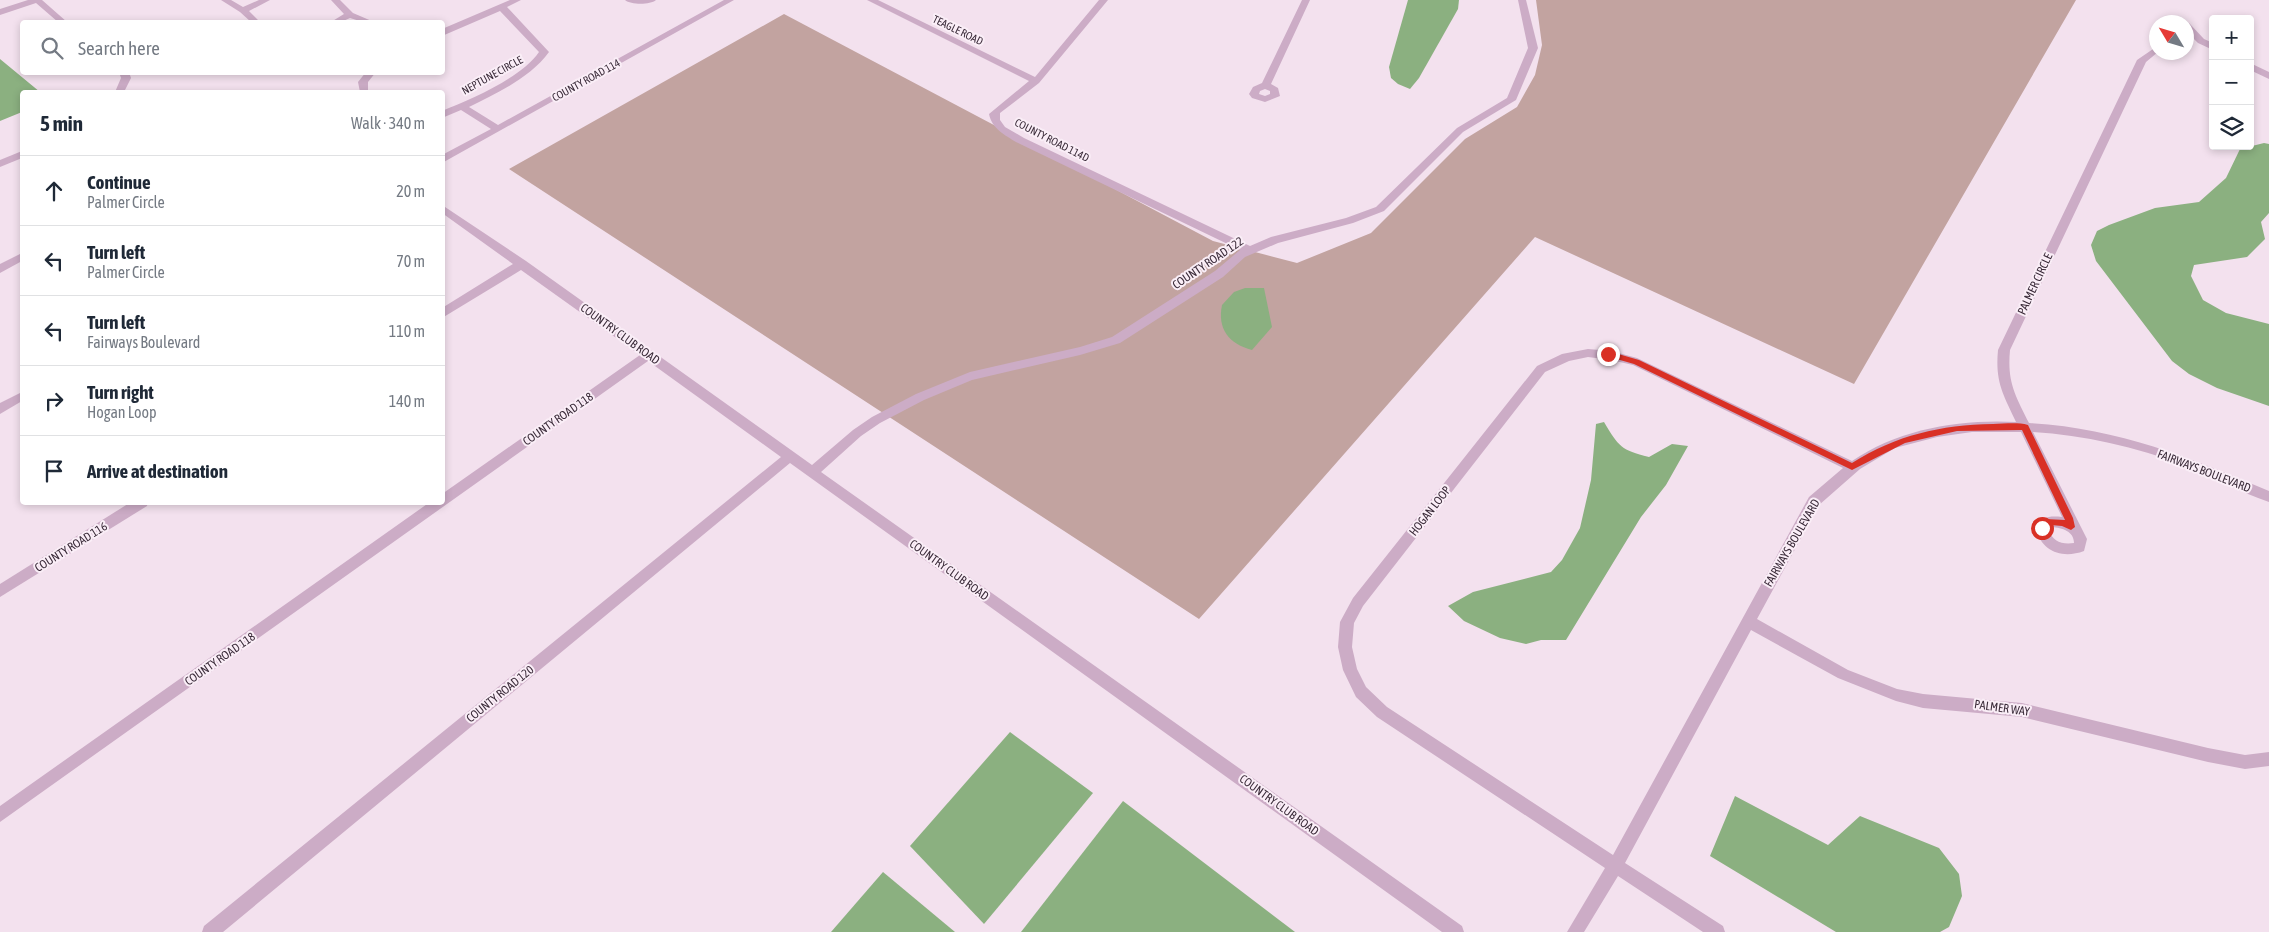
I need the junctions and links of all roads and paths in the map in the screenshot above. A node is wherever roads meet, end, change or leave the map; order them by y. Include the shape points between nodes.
1 (37, 0) edge
2 (225, 0) edge
3 (266, 0) edge
4 (335, 0) edge
5 (517, 0) edge
6 (629, 0) edge
7 (652, 0) edge
8 (730, 0) edge
9 (871, 0) edge
10 (1104, 0) edge
11 (1306, 0) edge
12 (1522, 0) edge
13 (501, 6) junction
14 (242, 10) junction
15 (0, 12) edge
16 (350, 15) junction
17 (61, 20) edge
18 (254, 20) edge
19 (339, 20) edge
20 (364, 20) edge
21 (445, 32) edge
22 (2194, 33) edge
23 (2201, 41) junction
24 (2194, 42) edge
25 (2209, 45) edge
26 (2149, 55) edge
27 (2254, 68) edge
28 (125, 75) edge
29 (369, 75) edge
30 (2269, 76) edge
31 (1036, 81) junction
32 (1266, 85) dead end
33 (121, 90) edge
34 (364, 90) edge
35 (462, 106) junction
36 (445, 114) edge
37 (498, 129) junction
38 (20, 155) edge
39 (445, 158) edge
40 (0, 164) edge
41 (445, 210) edge
42 (1249, 250) junction
43 (20, 258) edge
44 (522, 264) junction
45 (0, 269) edge
46 (445, 312) edge
47 (649, 355) junction
48 (20, 397) edge
49 (0, 409) edge
50 (2025, 427) junction
51 (790, 456) junction
52 (1852, 467) junction
53 (813, 472) junction
54 (2269, 497) edge
55 (445, 499) edge
56 (137, 505) edge
57 (437, 505) edge
58 (2071, 527) dead end
59 (0, 592) edge
60 (1747, 621) junction
61 (2269, 759) edge
62 (0, 815) edge
63 (1615, 866) junction
64 (210, 932) edge
65 (1456, 932) edge
66 (1575, 932) edge
67 (1717, 932) edge

1 - 15 street
1 - 17 street
2 - 14 street
3 - 14 street
4 - 16 street
5 - 13 street
6 - 7 street
8 - 37 street, COUNTY ROAD 114
9 - 31 street, TEAGLE ROAD
10 - 31 street, COUNTY ROAD 114D
11 - 32 street
12 - 42 street, COUNTY ROAD 122 via 1533,48 1511,100 1460,130 1380,209
13 - 21 street
13 - 35 street, NEPTUNE CIRCLE via 542,49 542,58 530,69
14 - 18 street
16 - 19 street
16 - 20 street
22 - 23 street
23 - 24 street
23 - 25 street
26 - 50 street, PALMER CIRCLE via 2142,60 2004,350 2002,372
27 - 30 street
28 - 33 street
29 - 34 street via 363,82
31 - 42 street, COUNTY ROAD 114D via 994,114 1002,128 1020,140
35 - 36 street, NEPTUNE CIRCLE
35 - 37 street
37 - 39 street, COUNTY ROAD 114
38 - 40 street
41 - 44 street, COUNTRY CLUB ROAD
42 - 53 street, COUNTY ROAD 122 via 1219,274 1116,340 970,376 920,397 876,420
43 - 45 street
44 - 46 street
44 - 47 street, COUNTRY CLUB ROAD
47 - 51 street, COUNTRY CLUB ROAD
47 - 55 street, COUNTY ROAD 118
48 - 49 street
50 - 52 street, FAIRWAYS BOULEVARD via 1957,428 1903,440
50 - 54 street, FAIRWAYS BOULEVARD via 2067,430 2151,450
50 - 58 street, PALMER CIRCLE
51 - 53 street, COUNTRY CLUB ROAD
51 - 64 street, COUNTY ROAD 120
52 - 60 street, FAIRWAYS BOULEVARD via 1814,501
52 - 63 street, HOGAN LOOP via 1637,362 1608,354 1582,353 1560,357 1541,369 1358,602 1347,622 1345,647 1350,670 1361,692 1382,712
53 - 65 street, COUNTRY CLUB ROAD
56 - 59 street, COUNTY ROAD 116
57 - 62 street, COUNTY ROAD 118
60 - 61 street, PALMER WAY via 1843,674 1896,695 1923,701 2022,710 2208,756 2245,762
60 - 63 street, FAIRWAYS BOULEVARD
63 - 66 street, FAIRWAYS BOULEVARD
63 - 67 street, HOGAN LOOP

